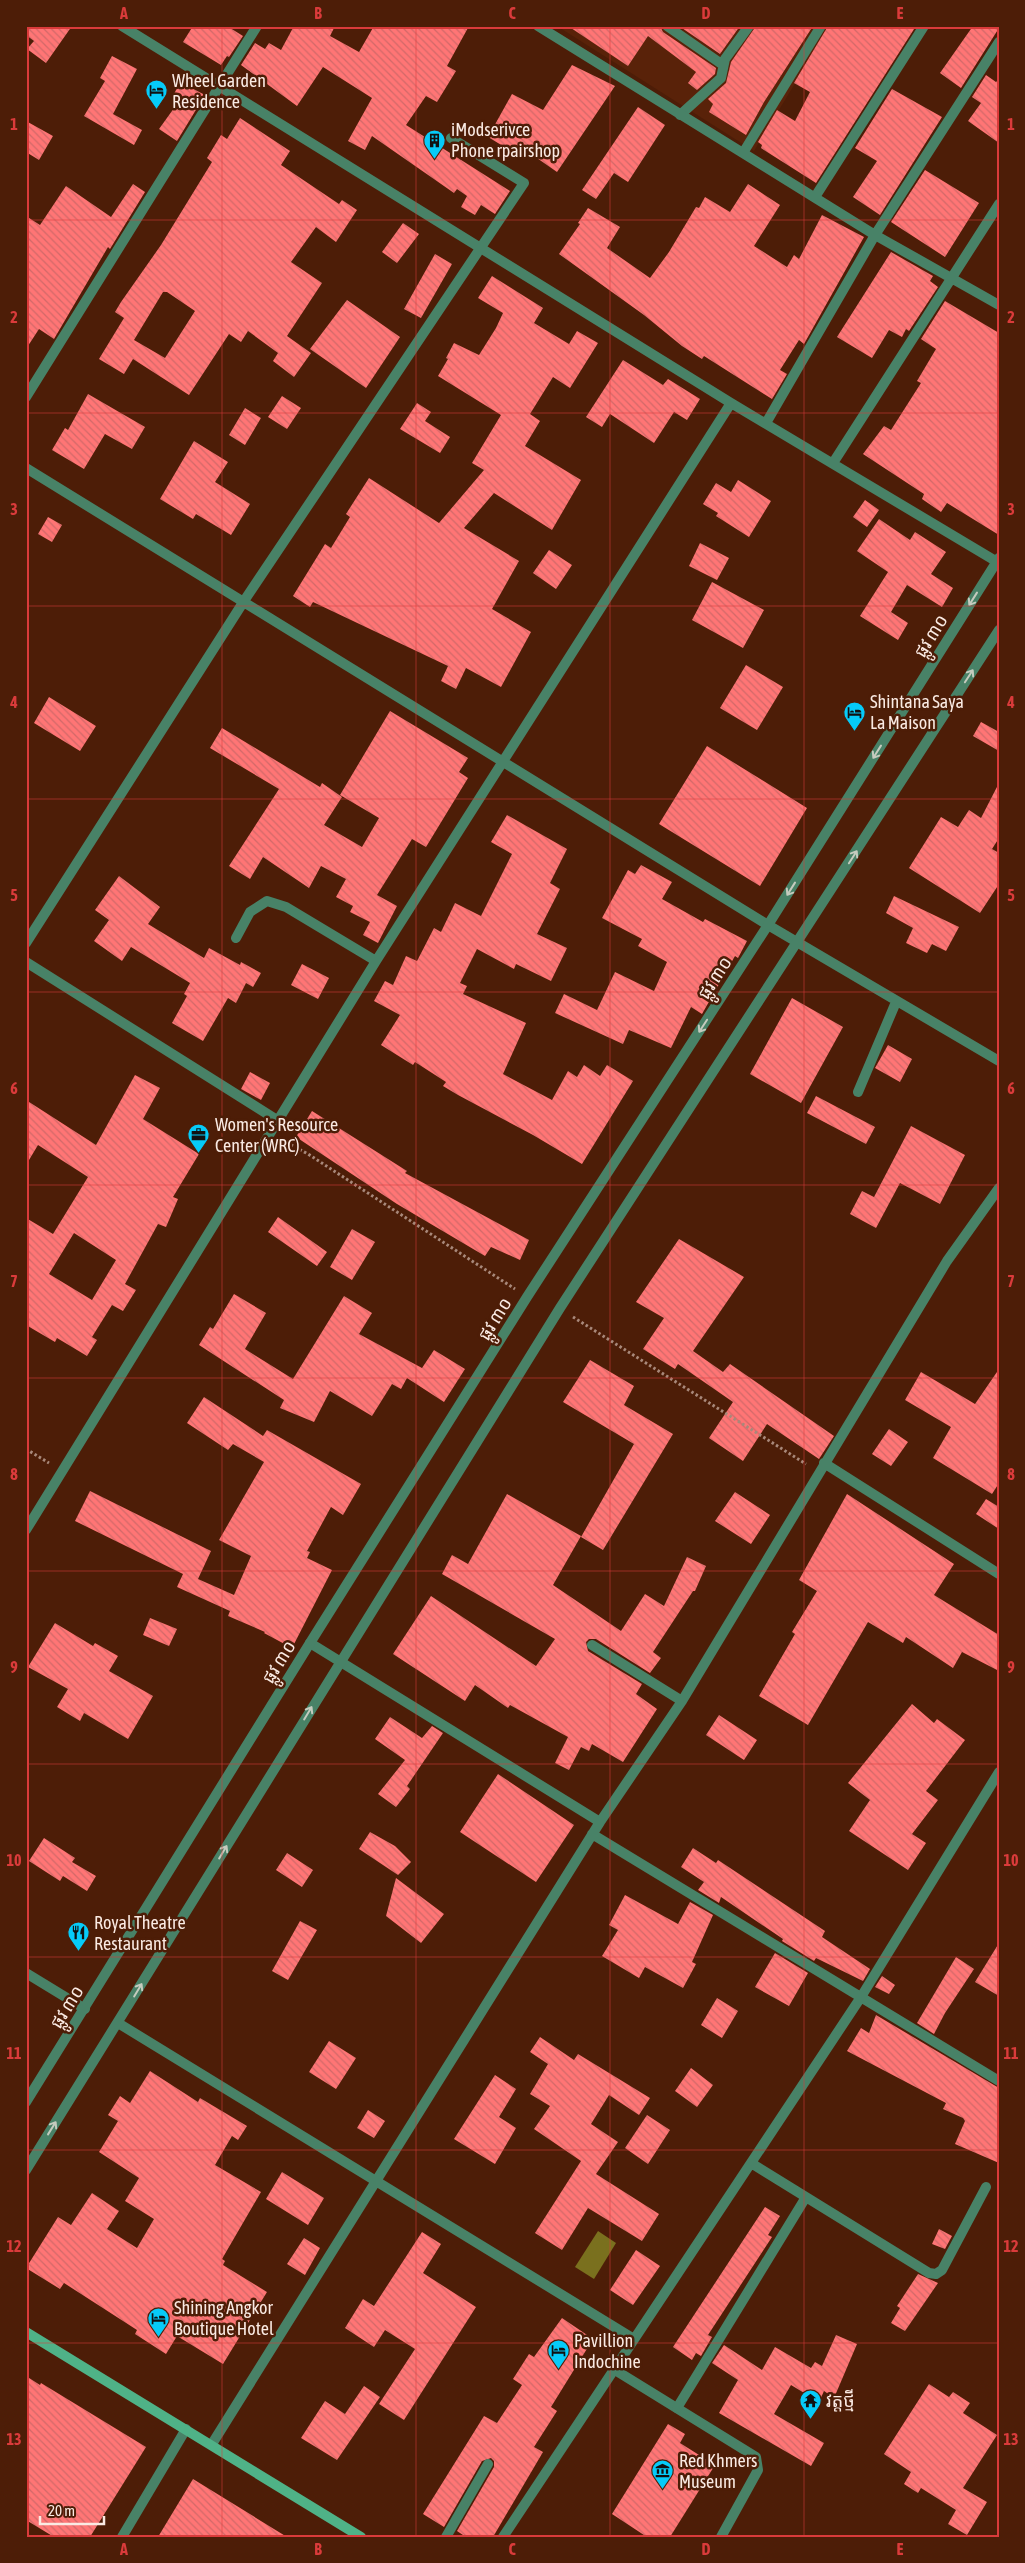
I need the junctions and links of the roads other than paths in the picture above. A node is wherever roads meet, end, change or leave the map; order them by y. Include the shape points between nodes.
1 (122, 26) edge
2 (256, 26) edge
3 (538, 26) edge
4 (667, 26) edge
5 (749, 26) edge
6 (821, 26) edge
7 (924, 26) edge
8 (999, 42) edge
9 (723, 65) junction
10 (221, 86) junction
11 (680, 115) junction
12 (451, 138) dead end
13 (743, 153) junction
14 (816, 197) junction
15 (999, 204) edge
16 (875, 234) junction
17 (481, 247) junction
18 (951, 276) junction
19 (999, 304) edge
20 (26, 397) edge
21 (731, 403) junction
22 (766, 423) junction
23 (833, 463) junction
24 (26, 468) edge
25 (998, 561) edge
26 (244, 601) junction
27 (999, 630) edge
28 (500, 762) junction
29 (768, 926) junction
30 (236, 938) dead end
31 (798, 942) junction
32 (26, 943) edge
33 (376, 961) junction
34 (26, 962) edge
35 (896, 1002) junction
36 (999, 1061) edge
37 (858, 1092) dead end
38 (277, 1120) junction
39 (999, 1188) edge
40 (822, 1468) junction
41 (26, 1530) edge
42 (999, 1574) edge
43 (310, 1643) junction
44 (592, 1645) dead end
45 (340, 1661) junction
46 (682, 1701) junction
47 (999, 1772) edge
48 (600, 1822) junction
49 (592, 1834) junction
50 (26, 1973) edge
51 (861, 1997) junction
52 (85, 2009) junction
53 (118, 2023) junction
54 (999, 2081) edge
55 (26, 2102) edge
56 (751, 2163) junction
57 (26, 2170) edge
58 (375, 2180) junction
59 (986, 2188) dead end
60 (806, 2197) junction
61 (26, 2332) edge
62 (634, 2339) junction
63 (615, 2370) junction
64 (677, 2408) junction
65 (186, 2429) junction
66 (212, 2444) junction
67 (488, 2464) dead end
68 (122, 2537) edge
69 (361, 2537) edge
70 (446, 2537) edge
71 (503, 2537) edge
72 (721, 2537) edge

1 - 10 street
2 - 10 street
3 - 11 street
4 - 9 street
5 - 9 street
6 - 13 street
7 - 14 street
8 - 16 street
9 - 11 street via 721,78
10 - 17 street
10 - 20 street
11 - 13 street
12 - 17 street via 524,184
13 - 14 street
14 - 16 street
15 - 18 street
16 - 18 street
16 - 22 street
17 - 21 street
17 - 26 street
18 - 19 street
18 - 23 street
21 - 22 street
21 - 28 street
22 - 23 street
23 - 25 street
24 - 26 street
25 -> 29 street, ផ្លូវ ៣០
26 - 28 street
26 - 32 street
31 -> 27 street
28 - 29 street
28 - 33 street
29 - 31 street
29 -> 43 street, ផ្លូវ ៣០
30 - 33 street via 250,912 267,901 286,907
31 - 35 street
31 - 45 street via 560,1308
33 - 38 street
34 - 38 street
35 - 36 street
35 - 37 street
38 - 41 street
39 - 40 street via 947,1262
40 - 42 street
40 - 46 street
43 - 45 street
43 - 52 street, ផ្លូវ ៣០
44 - 46 street
45 - 48 street
53 -> 45 street
46 - 48 street
47 - 51 street
48 - 49 street
49 - 51 street
49 - 58 street
50 - 52 street
51 - 54 street
51 - 56 street
52 - 55 street, ផ្លូវ ៣០
57 -> 53 street
53 - 58 street
56 - 60 street
56 - 62 street
58 - 62 street
58 - 66 street
59 - 60 street via 942,2270 936,2274 929,2273
60 - 64 street
61 - 65 main road
62 - 63 street
63 - 64 street
63 - 71 street
64 - 72 street via 756,2457 758,2462 758,2470
65 - 66 main road
65 - 68 street
66 - 69 main road
67 - 70 street

